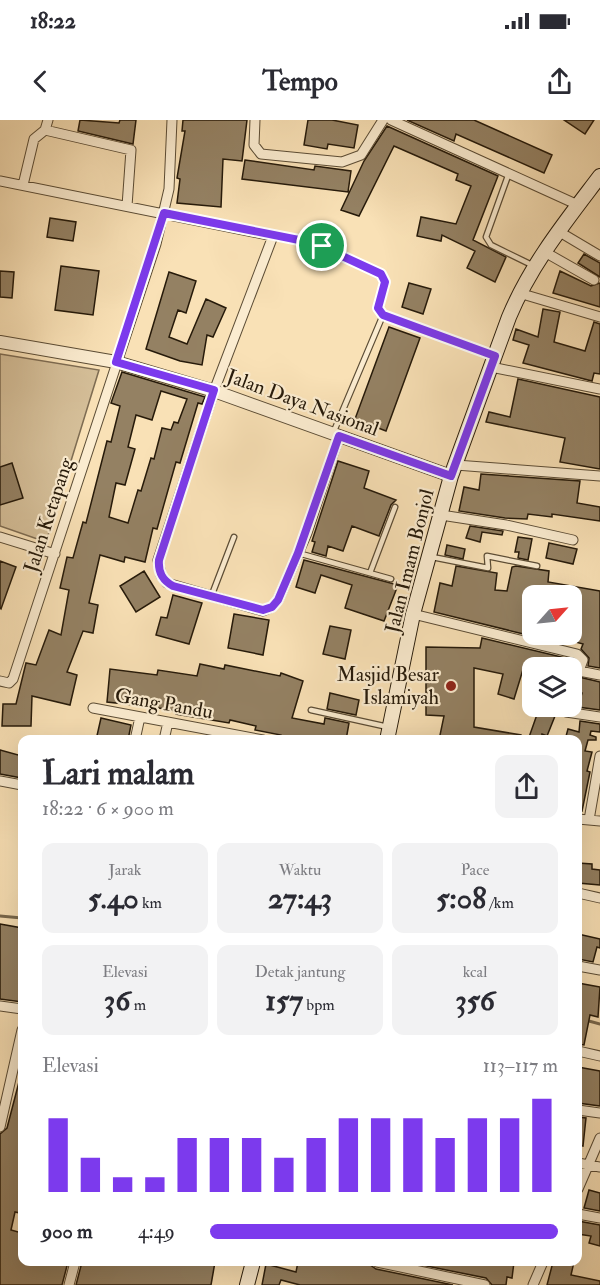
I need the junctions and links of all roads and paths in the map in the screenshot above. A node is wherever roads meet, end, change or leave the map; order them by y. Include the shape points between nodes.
1 (48, 120) edge
2 (172, 120) edge
3 (255, 120) edge
4 (383, 120) edge
5 (391, 120) edge
6 (45, 130) junction
7 (509, 172) junction
8 (600, 176) edge
9 (0, 181) edge
10 (23, 185) junction
11 (578, 205) junction
12 (127, 206) junction
13 (164, 213) junction
14 (558, 231) junction
15 (273, 236) junction
16 (543, 251) junction
17 (600, 256) edge
18 (534, 266) junction
19 (594, 280) dead end
20 (519, 293) junction
21 (383, 315) junction
22 (600, 317) edge
23 (0, 342) edge
24 (493, 361) junction
25 (116, 362) junction
26 (600, 389) edge
27 (214, 390) junction
28 (336, 435) junction
29 (453, 470) junction
30 (600, 476) edge
31 (395, 507) dead end
32 (441, 515) junction
33 (0, 537) edge
34 (234, 537) dead end
35 (573, 540) dead end
36 (298, 553) junction
37 (55, 554) junction
38 (429, 557) junction
39 (537, 566) dead end
40 (370, 573) junction
41 (391, 579) dead end
42 (211, 597) junction
43 (414, 614) junction
44 (600, 675) edge
45 (0, 681) edge
46 (93, 708) dead end
47 (311, 710) dead end
48 (582, 714) edge
49 (140, 717) junction
50 (600, 717) edge
51 (168, 722) junction
52 (389, 733) edge
53 (136, 735) edge
54 (166, 735) edge
55 (237, 735) edge
56 (600, 756) edge
57 (0, 781) edge
58 (18, 784) edge
59 (582, 819) edge
60 (589, 820) junction
61 (600, 821) edge
62 (582, 895) edge
63 (600, 898) edge
64 (582, 967) edge
65 (600, 970) edge
66 (0, 1006) edge
67 (18, 1008) edge
68 (18, 1048) edge
69 (582, 1052) edge
70 (600, 1056) edge
71 (582, 1111) edge
72 (600, 1113) edge
73 (0, 1127) edge
74 (600, 1138) edge
75 (582, 1164) edge
76 (588, 1165) junction
77 (600, 1167) edge
78 (582, 1179) edge
79 (582, 1215) edge
80 (600, 1218) edge
81 (74, 1266) edge
82 (252, 1266) edge
83 (396, 1266) edge
84 (541, 1266) edge
85 (69, 1285) edge
86 (247, 1285) edge
87 (485, 1285) edge
88 (533, 1285) edge

1 - 6 street
2 - 13 street, Jalan Ketapang
3 - 4 street via 254,145 261,154 342,162 361,155
5 - 7 street
6 - 10 street via 34,139
6 - 12 street via 131,150
7 - 11 street
7 - 18 lane via 486,237 491,245
8 - 11 main road, Jalan Imam Bonjol
9 - 10 street
10 - 12 street
11 - 14 main road, Jalan Imam Bonjol
12 - 13 street
13 - 15 street
13 - 25 street, Jalan Ketapang
14 - 16 main road, Jalan Imam Bonjol
14 - 17 street
15 - 21 lane via 314,243 379,272 384,278 378,308
15 - 27 street
16 - 18 main road, Jalan Imam Bonjol
16 - 19 street
18 - 20 main road, Jalan Imam Bonjol
20 - 22 street
20 - 24 main road, Jalan Imam Bonjol
21 - 24 lane
21 - 28 lane
23 - 25 street, Jalan Daya Nasional
24 - 26 street
24 - 29 main road, Jalan Imam Bonjol
25 - 27 street, Jalan Daya Nasional
25 - 37 street, Jalan Ketapang
27 - 28 street, Jalan Daya Nasional
27 - 42 street via 158,568 167,582
28 - 29 street, Jalan Daya Nasional
28 - 36 street
29 - 30 street
29 - 32 main road, Jalan Imam Bonjol
31 - 40 lane
32 - 35 street
32 - 38 main road, Jalan Imam Bonjol
33 - 37 street
34 - 42 lane
36 - 40 lane
36 - 42 street via 278,600 268,609
37 - 45 street, Jalan Ketapang via 14,679 9,683
38 - 39 lane via 488,568 487,556
38 - 43 main road, Jalan Imam Bonjol
40 - 41 lane
43 - 44 street via 577,654 583,660 579,671
43 - 52 main road, Jalan Imam Bonjol
46 - 49 street, Gang Pandu
47 - 52 lane
48 - 50 street
49 - 51 street, Gang Pandu
49 - 53 street
51 - 54 street
51 - 55 street, Gang Pandu
56 - 60 street
57 - 58 street
59 - 60 street
60 - 61 street
62 - 63 street
64 - 65 street
66 - 67 street
68 - 73 street
69 - 70 street
71 - 72 street
74 - 76 street
75 - 76 street
76 - 77 street
76 - 78 street
79 - 80 street
81 - 85 street
82 - 86 main road
83 - 87 street
84 - 88 street

